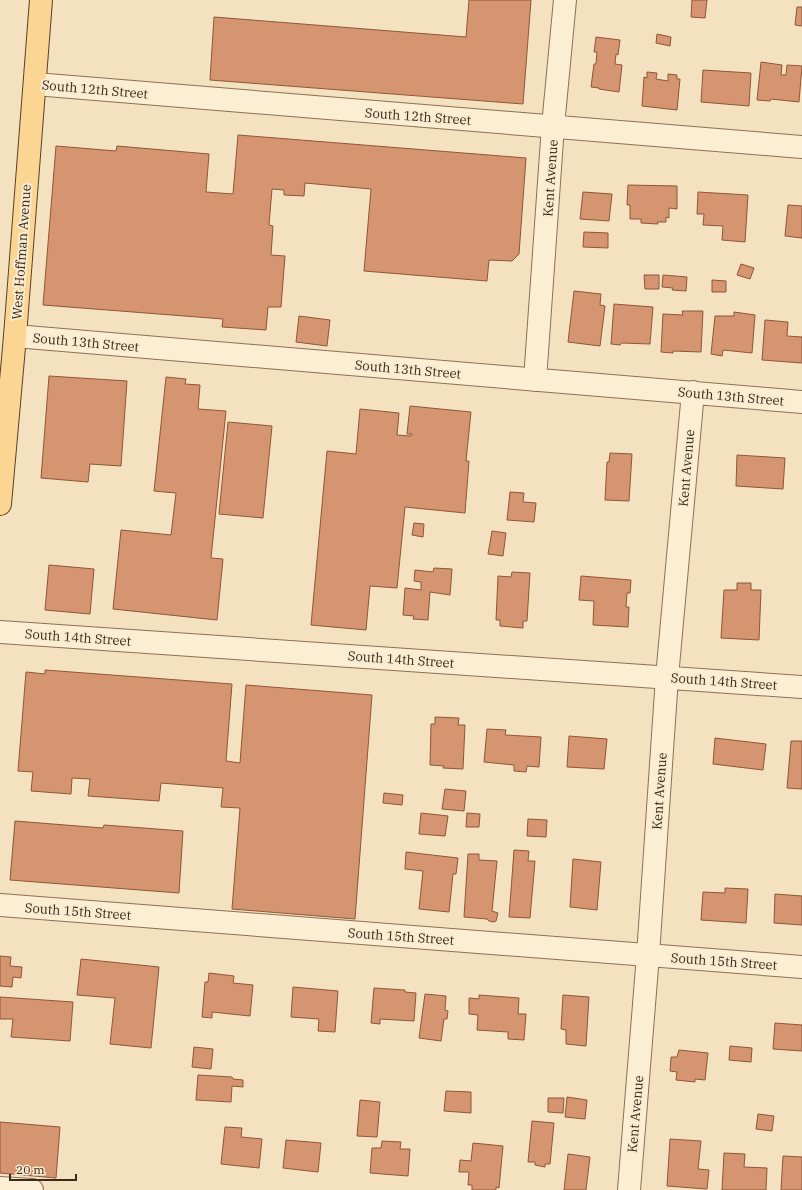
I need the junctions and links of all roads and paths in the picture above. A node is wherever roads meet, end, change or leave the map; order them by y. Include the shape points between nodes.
1 (41, 0) edge
2 (565, 0) edge
3 (34, 84) junction
4 (554, 126) junction
5 (802, 147) edge
6 (15, 336) junction
7 (535, 380) junction
8 (693, 392) junction
9 (802, 402) edge
10 (0, 504) edge
11 (0, 632) edge
12 (667, 677) junction
13 (802, 687) edge
14 (0, 905) edge
15 (648, 955) junction
16 (802, 967) edge
17 (0, 1188) edge
18 (32, 1190) edge
19 (628, 1190) edge

1 - 3 main road, West Hoffman Avenue
2 - 4 street, Kent Avenue
3 - 4 street, South 12th Street
3 - 6 main road, West Hoffman Avenue
4 - 5 street, South 12th Street
4 - 7 street, Kent Avenue
6 - 7 street, South 13th Street
6 - 10 main road, West Hoffman Avenue
7 - 8 street, South 13th Street
8 - 9 street, South 13th Street
8 - 12 street, Kent Avenue
11 - 12 street, South 14th Street
12 - 13 street, South 14th Street
12 - 15 street, Kent Avenue
14 - 15 street, South 15th Street
15 - 16 street, South 15th Street
15 - 19 street, Kent Avenue
17 - 18 street

